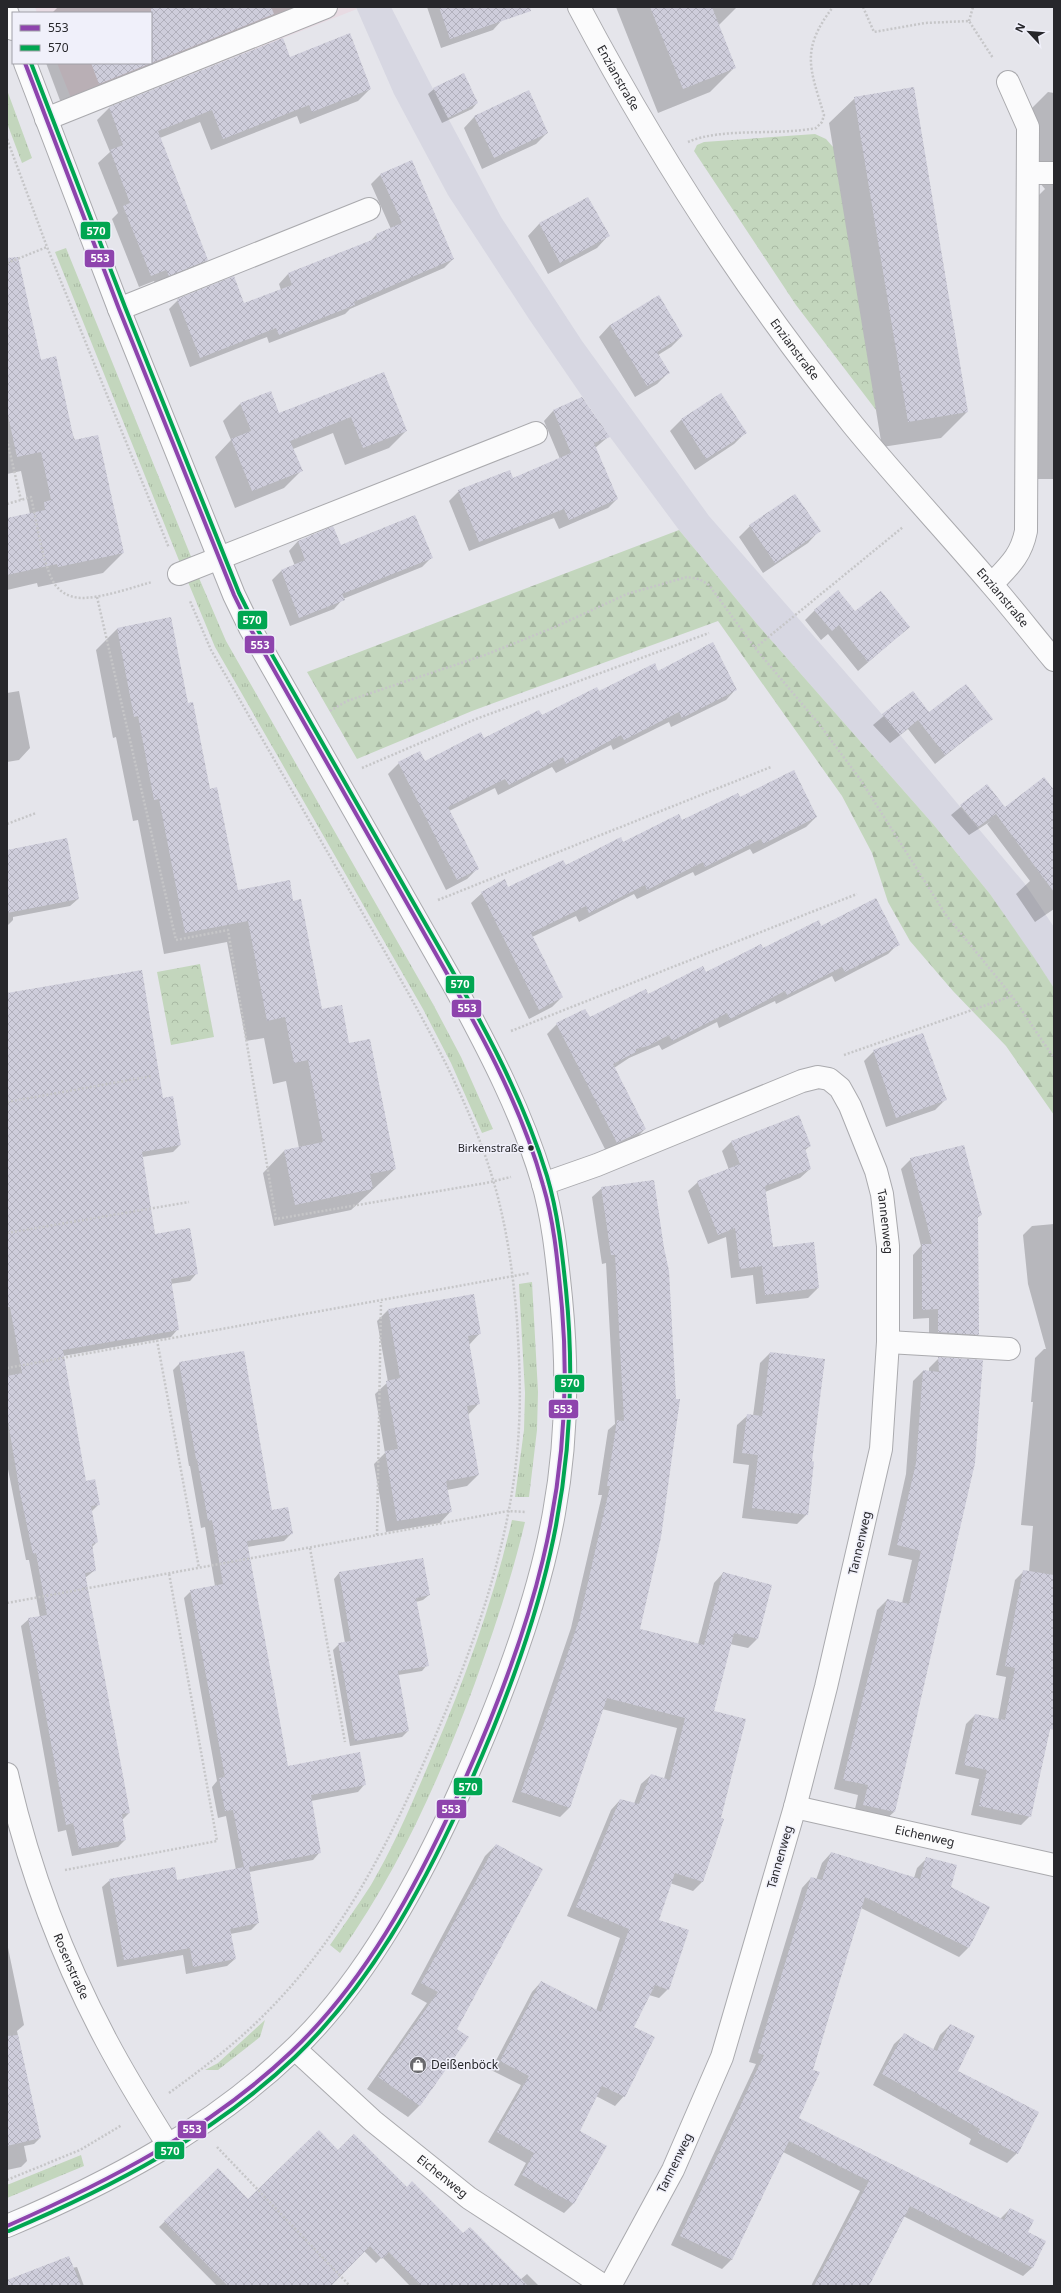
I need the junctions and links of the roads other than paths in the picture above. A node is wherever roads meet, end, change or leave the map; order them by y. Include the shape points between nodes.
1 (326, 7) edge
2 (579, 7) edge
3 (7, 12) edge
4 (12, 26) edge
5 (25, 64) edge
6 (1008, 82) road end
7 (46, 118) junction
8 (1028, 173) junction
9 (1054, 173) edge
10 (369, 210) dead end
11 (119, 309) junction
12 (536, 432) dead end
13 (221, 558) junction
14 (179, 574) road end
15 (992, 584) junction
16 (1054, 660) edge
17 (541, 1176) junction
18 (888, 1342) junction
19 (1009, 1349) dead end
20 (7, 1774) edge
21 (795, 1807) junction
22 (1054, 1865) edge
23 (295, 2049) junction
24 (168, 2145) junction
25 (7, 2226) edge
26 (604, 2286) edge
27 (610, 2286) edge

1 - 7 street
2 - 15 street, Enzianstraße via 663,156 772,320 853,424 924,509
3 - 4 street
5 - 7 street
6 - 8 street via 1028,127
7 - 11 street
8 - 9 street
8 - 15 street via 1026,531 1023,546 1014,561
10 - 11 street
11 - 13 street
12 - 13 street
13 - 14 street
13 - 17 street via 234,595 250,628 484,1041
15 - 16 street, Enzianstraße
17 - 18 street, Tannenweg via 597,1165 802,1081 818,1077 829,1079 840,1088 850,1106 876,1171 882,1194 888,1246
17 - 23 street via 558,1268 565,1346 566,1394 564,1440 554,1514 524,1628 503,1688 455,1802 425,1864 396,1916 342,1993
18 - 19 street
18 - 21 street, Tannenweg via 883,1432 878,1466
20 - 24 street, Rosenstraße via 37,1876 87,2003 123,2072
21 - 22 street, Eichenweg
21 - 27 street, Tannenweg via 722,2057 673,2170
23 - 24 street via 229,2105
23 - 26 street, Eichenweg via 373,2121 469,2198
24 - 25 street via 53,2207

